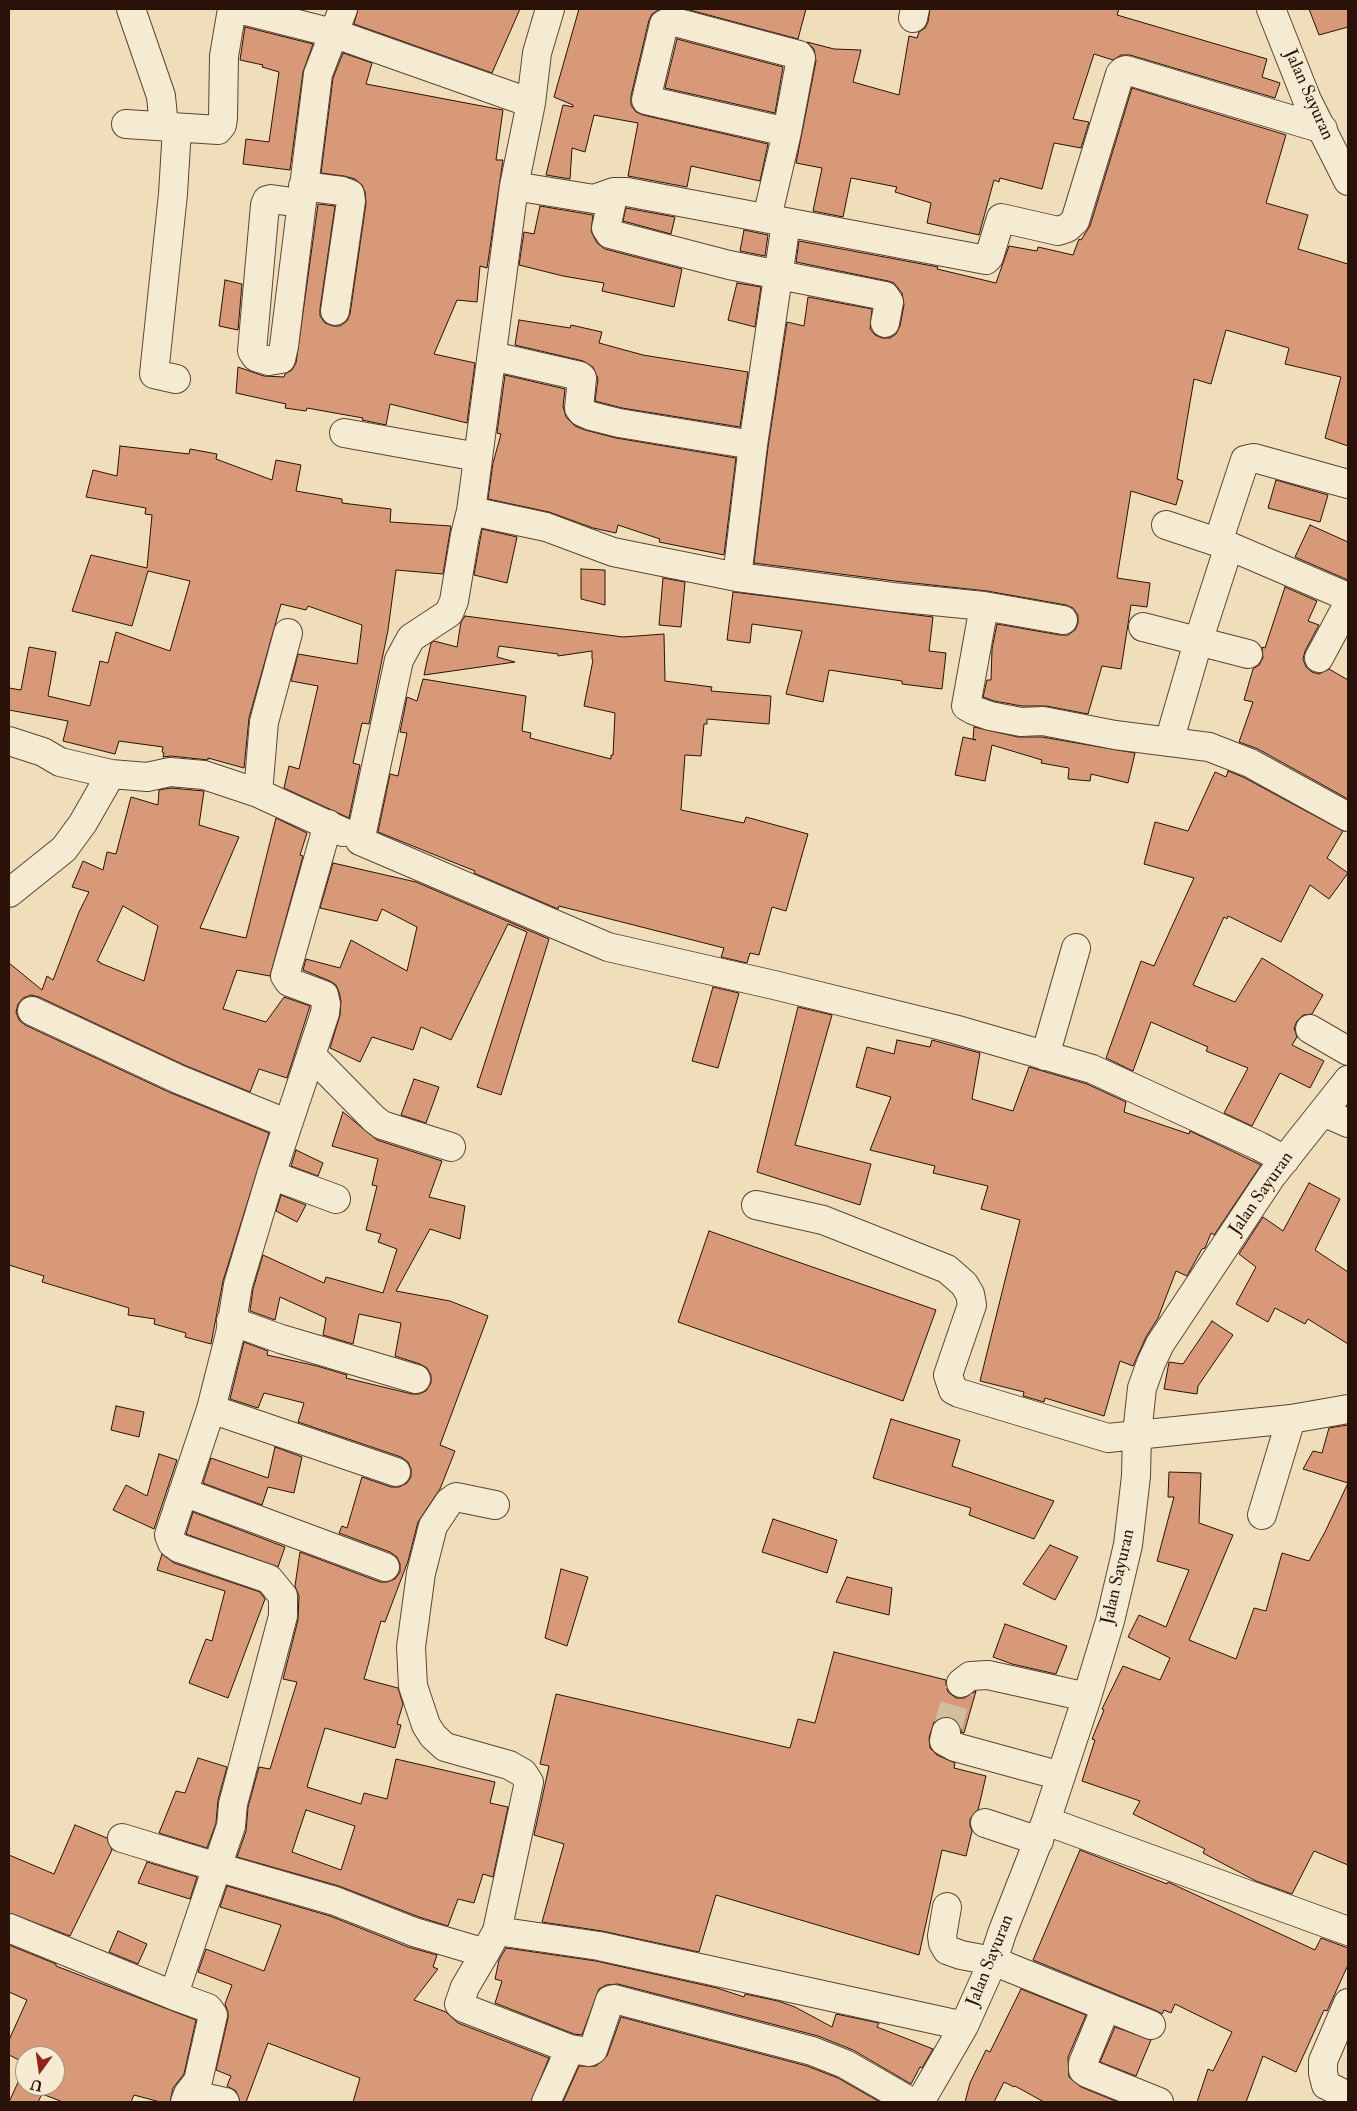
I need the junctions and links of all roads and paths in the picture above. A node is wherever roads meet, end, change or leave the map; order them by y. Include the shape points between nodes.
1 (131, 9) edge
2 (232, 9) edge
3 (238, 9) edge
4 (550, 9) edge
5 (1270, 9) edge
6 (338, 21) edge
7 (531, 103) junction
8 (126, 124) dead end
9 (171, 127) junction
10 (1322, 129) junction
11 (787, 132) junction
12 (1348, 181) edge
13 (514, 186) junction
14 (614, 192) junction
15 (302, 195) junction
16 (776, 220) junction
17 (778, 276) junction
18 (335, 312) dead end
19 (885, 323) dead end
20 (492, 356) junction
21 (176, 379) dead end
22 (344, 433) dead end
23 (753, 445) junction
24 (478, 457) junction
25 (1348, 484) edge
26 (471, 511) junction
27 (1166, 525) dead end
28 (1224, 544) junction
29 (737, 576) junction
30 (1348, 597) edge
31 (1348, 604) edge
32 (984, 606) junction
33 (1063, 620) dead end
34 (1143, 627) dead end
35 (288, 633) dead end
36 (1198, 642) junction
37 (1333, 647) edge
38 (1248, 654) dead end
39 (9, 742) edge
40 (1169, 742) junction
41 (110, 774) junction
42 (258, 793) junction
43 (1348, 817) edge
44 (328, 824) junction
45 (360, 841) junction
46 (9, 893) edge
47 (1076, 948) dead end
48 (32, 1011) dead end
49 (1310, 1029) dead end
50 (1348, 1051) edge
51 (311, 1055) junction
52 (1045, 1056) junction
53 (1348, 1080) edge
54 (1323, 1112) junction
55 (1348, 1123) edge
56 (288, 1124) junction
57 (451, 1147) dead end
58 (1285, 1160) junction
59 (271, 1175) junction
60 (336, 1199) dead end
61 (756, 1205) dead end
62 (232, 1321) junction
63 (416, 1379) dead end
64 (211, 1409) junction
65 (1348, 1409) edge
66 (1291, 1419) junction
67 (1138, 1434) junction
68 (396, 1472) dead end
69 (183, 1492) junction
70 (494, 1505) dead end
71 (1262, 1515) dead end
72 (386, 1567) dead end
73 (960, 1684) dead end
74 (1087, 1696) junction
75 (946, 1732) dead end
76 (1061, 1776) junction
77 (985, 1823) dead end
78 (1042, 1831) junction
79 (122, 1838) dead end
80 (217, 1867) junction
81 (947, 1907) dead end
82 (9, 1928) edge
83 (1348, 1931) edge
84 (491, 1942) junction
85 (993, 1961) junction
86 (175, 1996) junction
87 (1348, 2003) edge
88 (1106, 2007) junction
89 (964, 2026) junction
90 (1151, 2026) dead end
91 (570, 2049) junction
92 (1348, 2096) edge
93 (186, 2098) edge
94 (225, 2102) edge
95 (546, 2102) edge
96 (910, 2102) edge
97 (920, 2102) edge
98 (1159, 2102) edge

1 - 9 street
2 - 9 street via 224,56 222,125 218,130
3 - 6 street
4 - 7 street via 537,53
5 - 10 street, Jalan Sayuran
6 - 7 street
6 - 15 street via 318,74
7 - 13 street
8 - 9 street
9 - 21 street via 173,194 154,374
10 - 12 street, Jalan Sayuran
10 - 16 street via 1126,70 1120,74 1075,221 1067,228 1058,231 1001,218 990,257 986,260
11 - 11 street via 646,100 664,24 671,21 799,56
11 - 16 street
13 - 14 street via 594,199
13 - 20 street
14 - 16 street
14 - 17 street via 606,228 610,234
15 - 15 street via 284,346 281,359 269,361 256,357 252,351 264,205 271,198
15 - 18 street via 342,191 350,194
16 - 17 street
17 - 19 street via 885,296 889,302
17 - 23 street
20 - 23 street via 580,376 579,408 591,416
20 - 24 street
22 - 24 street
23 - 29 street
24 - 26 street
25 - 28 street via 1254,458 1245,460
26 - 29 street via 546,527 613,552
26 - 45 street via 452,608 411,638 399,660
27 - 28 street
28 - 30 street
28 - 36 street
29 - 32 street
31 - 37 street
32 - 33 street
32 - 40 street via 966,706 990,716 1021,722 1043,721 1115,736
34 - 36 street
35 - 42 street via 264,722
36 - 38 street
36 - 40 street
39 - 41 street via 43,752 60,762
40 - 43 street via 1209,747 1234,756
41 - 42 street via 147,777 170,772 204,775
41 - 46 street via 83,823 64,849
42 - 44 street
44 - 45 street
44 - 51 street via 285,976 289,982 324,995 325,1013
45 - 52 street via 608,947 925,1022
47 - 52 street
48 - 56 street via 178,1079
49 - 50 street
51 - 56 street
51 - 57 street via 382,1125
52 - 58 street via 1092,1069
53 - 54 street, Jalan Sayuran
54 - 55 street
54 - 58 street, Jalan Sayuran
56 - 59 street
58 - 67 street, Jalan Sayuran via 1160,1344 1142,1388
59 - 60 street
59 - 62 street via 238,1284
61 - 67 street via 823,1220 947,1269 964,1284 972,1305 948,1375 953,1390 1108,1438
62 - 63 street
62 - 64 street
64 - 68 street
64 - 69 street
65 - 66 street
66 - 67 street
66 - 71 street
67 - 74 street, Jalan Sayuran via 1128,1545 1110,1621
69 - 72 street
69 - 80 street via 169,1535 172,1543 269,1579 283,1596 284,1606 233,1804 231,1826
70 - 84 street via 456,1497 433,1526 421,1574 410,1647 413,1686 426,1725 434,1736 445,1747 508,1765 523,1773 529,1782
73 - 74 street via 970,1676 988,1675
74 - 76 street, Jalan Sayuran
75 - 76 street via 944,1741 955,1747
76 - 78 street, Jalan Sayuran
77 - 78 street
78 - 83 street
78 - 85 street, Jalan Sayuran
79 - 80 street
80 - 84 street via 335,1901 414,1932
80 - 86 street
81 - 85 street via 942,1936 946,1950
82 - 86 street
84 - 89 street via 599,1946
84 - 91 street via 459,2004
85 - 88 street
85 - 89 street, Jalan Sayuran
86 - 93 street via 208,2008 213,2015 198,2081
87 - 92 street via 1323,2061 1323,2074 1326,2085
88 - 90 street
88 - 98 street via 1083,2070
89 - 97 street, Jalan Sayuran
91 - 95 street
91 - 96 street via 593,2050 610,2000 614,1999 812,2051 845,2064
93 - 94 street

